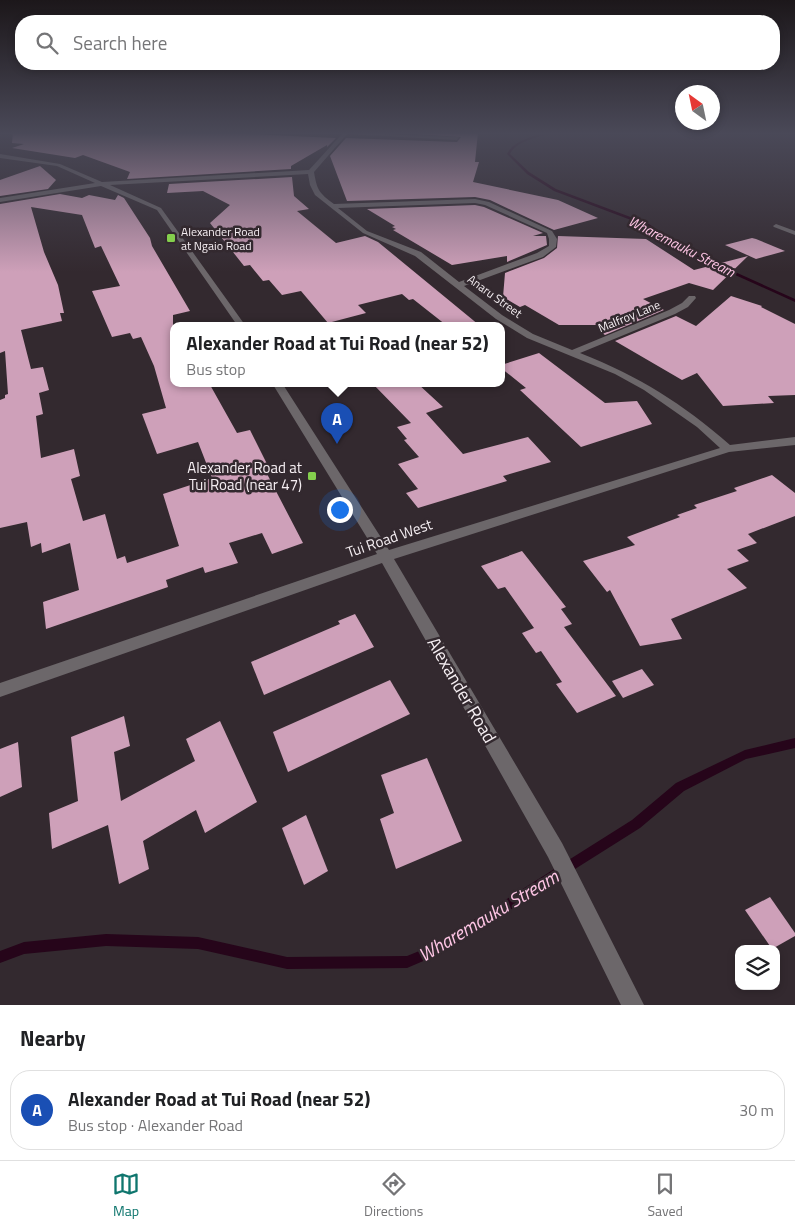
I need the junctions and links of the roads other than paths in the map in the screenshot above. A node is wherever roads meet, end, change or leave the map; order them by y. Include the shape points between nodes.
1 (89, 179) edge
2 (190, 179) edge
3 (312, 179) edge
4 (101, 184) junction
5 (0, 200) edge
6 (332, 206) junction
7 (776, 226) dead end
8 (795, 233) edge
9 (459, 285) junction
10 (692, 298) dead end
11 (239, 322) edge
12 (572, 353) junction
13 (280, 387) edge
14 (795, 441) edge
15 (728, 449) junction
16 (386, 557) junction
17 (0, 690) edge
18 (632, 1005) edge

1 - 4 street
2 - 4 street
3 - 6 street, Anaru Street via 318,194
4 - 5 street
4 - 11 street via 159,209
6 - 9 street, Anaru Street via 364,232 418,254
6 - 9 street via 475,201 487,203 550,232 554,239 552,247 540,255
7 - 8 street
9 - 12 street, Anaru Street via 499,317 530,336
10 - 12 street, Malfroy Lane via 686,306
12 - 15 street, Anaru Street via 648,388 701,425
13 - 16 street, Alexander Road
14 - 15 street, Tui Road West
15 - 16 street, Tui Road West
16 - 17 street, Tui Road West
16 - 18 street, Alexander Road via 555,850

